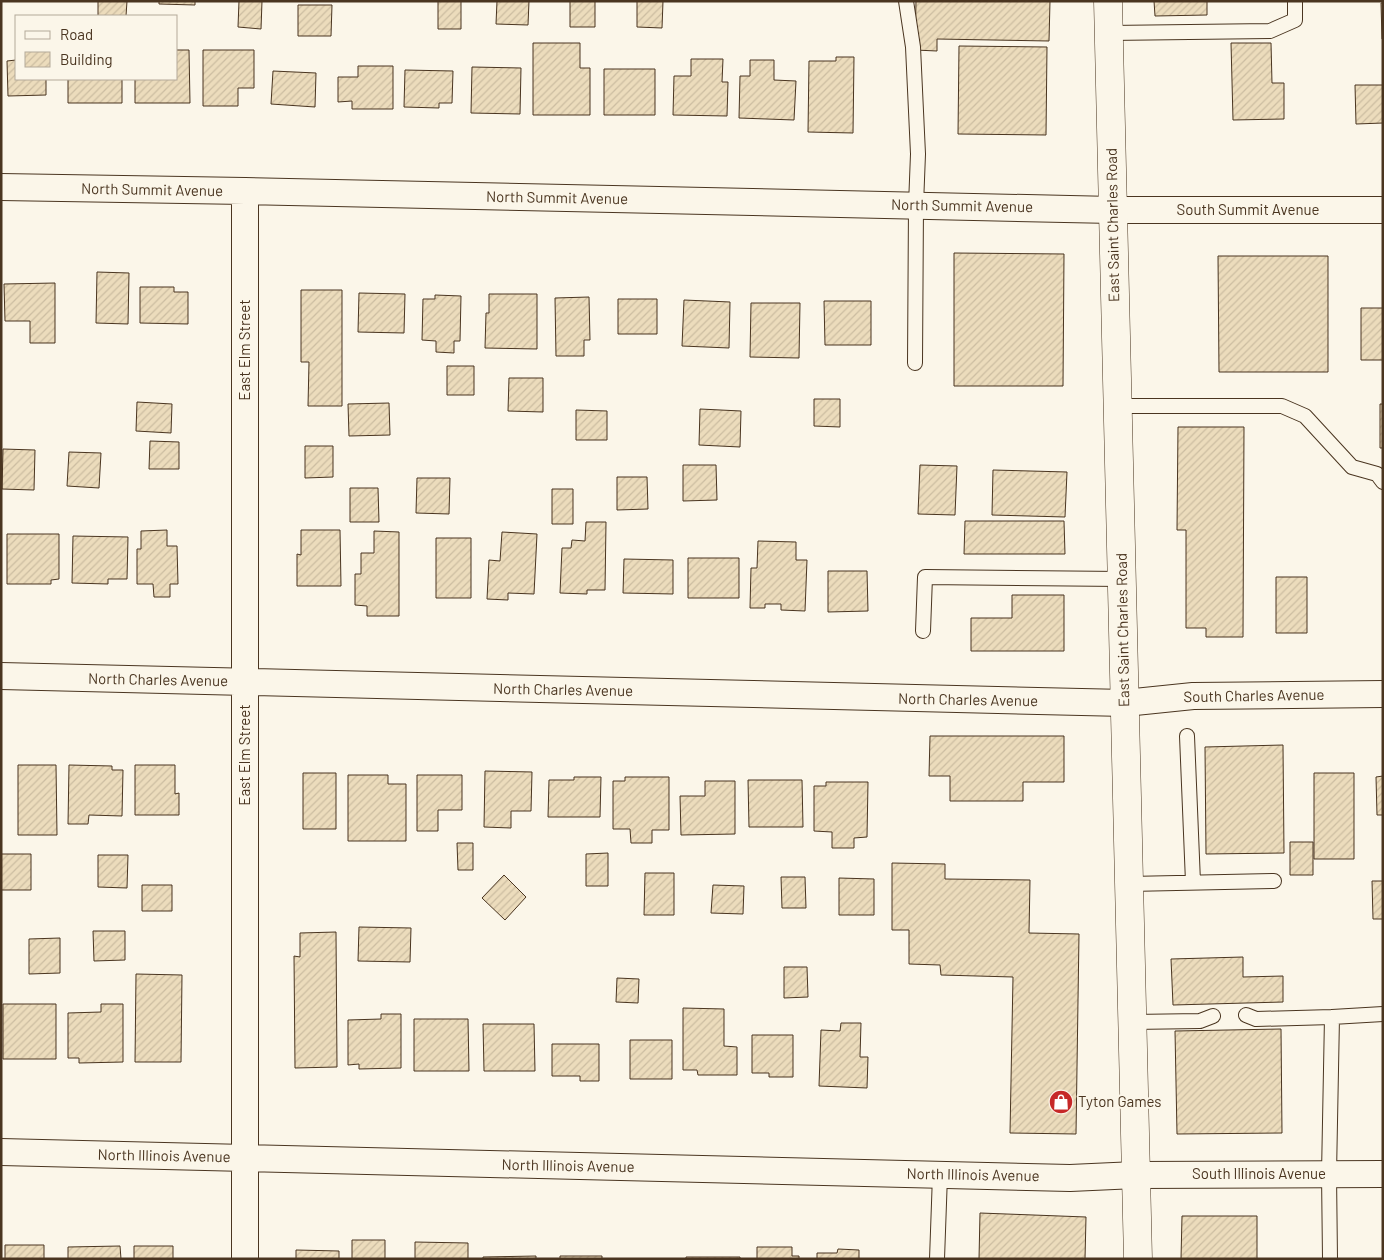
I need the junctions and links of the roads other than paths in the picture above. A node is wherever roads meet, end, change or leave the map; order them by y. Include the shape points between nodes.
1 (906, 1) edge
2 (1108, 1) edge
3 (1294, 1) edge
4 (1109, 33) junction
5 (1, 187) edge
6 (245, 191) junction
7 (916, 205) junction
8 (1113, 210) junction
9 (1383, 210) edge
10 (915, 363) dead end
11 (1118, 406) junction
12 (1383, 482) edge
13 (1122, 579) junction
14 (923, 631) dead end
15 (1, 676) edge
16 (245, 682) junction
17 (1383, 694) edge
18 (1125, 703) junction
19 (1186, 736) dead end
20 (1274, 881) dead end
21 (1193, 882) junction
22 (1129, 884) junction
23 (1383, 1014) edge
24 (1332, 1017) junction
25 (1249, 1019) dead end
26 (1209, 1021) dead end
27 (1132, 1022) junction
28 (1, 1152) edge
29 (245, 1158) junction
30 (1329, 1174) junction
31 (1383, 1174) edge
32 (940, 1175) junction
33 (1136, 1175) junction
34 (245, 1259) edge
35 (937, 1259) edge
36 (1138, 1259) edge
37 (1330, 1259) edge

1 - 7 lane via 918,154
2 - 4 main road, East Saint Charles Road
3 - 4 lane via 1295,20 1270,31
4 - 8 main road, East Saint Charles Road
5 - 6 street, North Summit Avenue
6 - 7 street, North Summit Avenue
6 - 16 street, East Elm Street
7 - 8 street, North Summit Avenue
7 - 10 lane
8 - 9 street, South Summit Avenue
8 - 11 main road, East Saint Charles Road
11 - 12 lane via 1282,406 1304,416 1352,467 1378,474
11 - 13 main road, East Saint Charles Road
13 - 14 lane via 925,578
13 - 18 main road, East Saint Charles Road
15 - 16 street, North Charles Avenue
16 - 18 street, North Charles Avenue
16 - 29 street, East Elm Street
17 - 18 street, South Charles Avenue via 1193,696
18 - 22 main road, East Saint Charles Road
19 - 21 lane
20 - 21 lane
21 - 22 lane
22 - 27 main road, East Saint Charles Road
23 - 24 lane
24 - 25 lane
24 - 30 lane
26 - 27 lane
27 - 33 main road, East Saint Charles Road
28 - 29 street, North Illinois Avenue
29 - 32 street, North Illinois Avenue
29 - 34 street, East Elm Street
30 - 31 street, South Illinois Avenue
30 - 33 street, South Illinois Avenue
30 - 37 lane
32 - 33 street, North Illinois Avenue via 1070,1178
32 - 35 lane
33 - 36 main road, East Saint Charles Road

